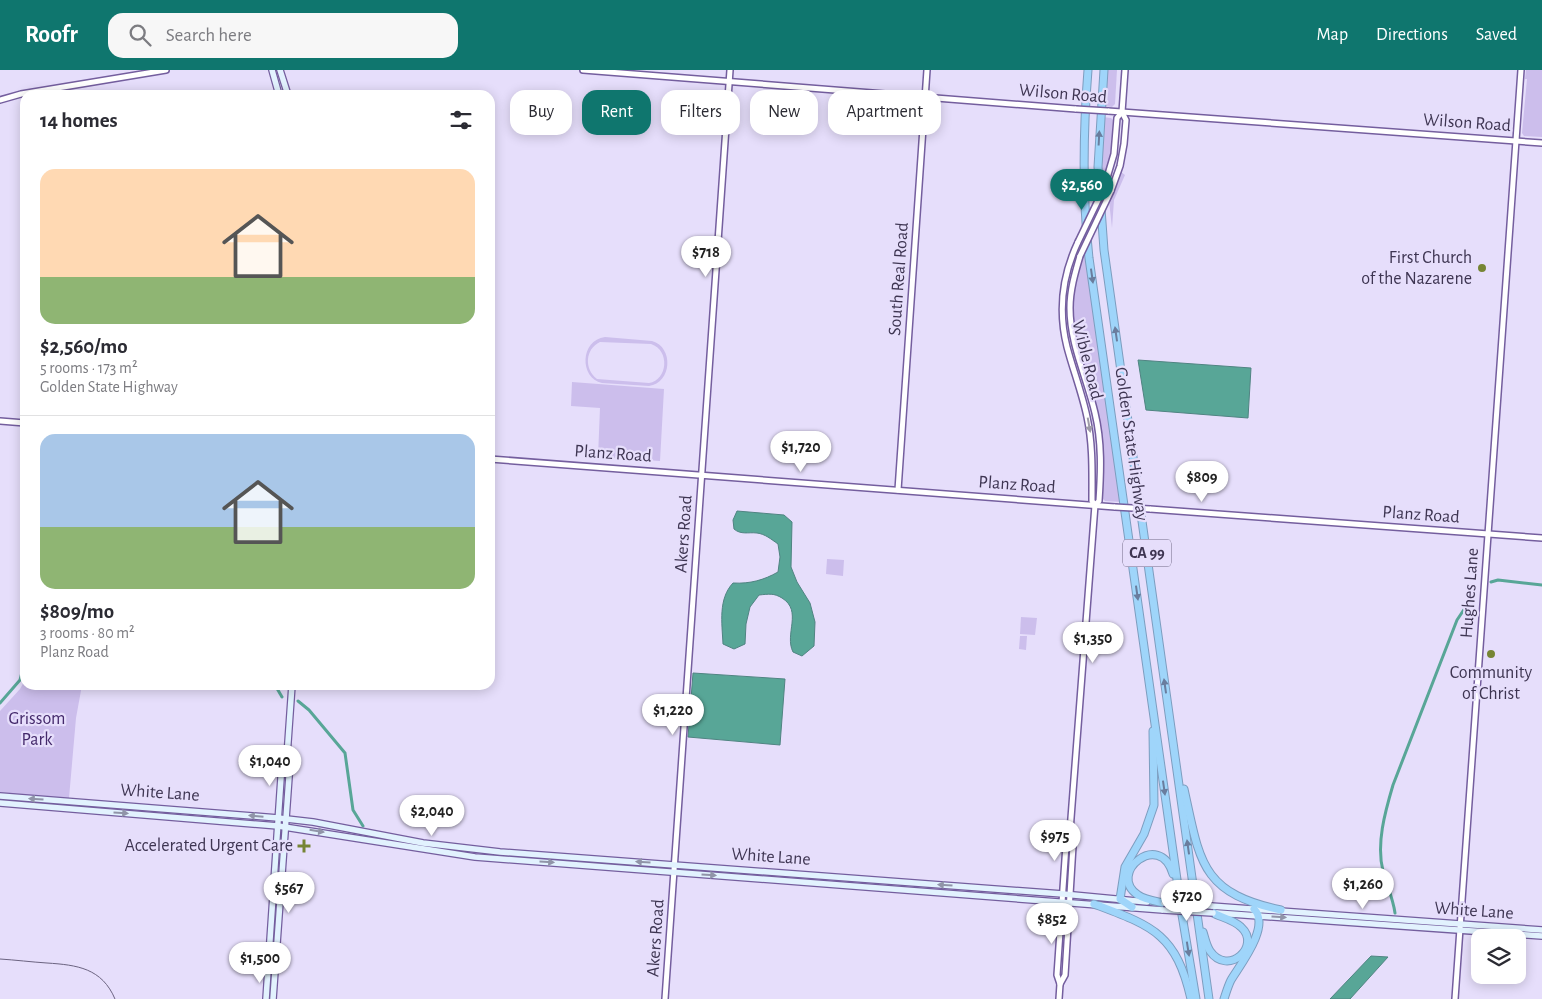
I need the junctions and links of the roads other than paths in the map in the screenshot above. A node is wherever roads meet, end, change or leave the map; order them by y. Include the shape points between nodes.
1 (166, 70) edge
2 (272, 70) edge
3 (280, 70) edge
4 (583, 70) edge
5 (730, 70) edge
6 (928, 70) edge
7 (1088, 70) edge
8 (1104, 70) edge
9 (1125, 70) edge
10 (1521, 70) edge
11 (729, 82) junction
12 (45, 90) edge
13 (278, 90) edge
14 (286, 90) edge
15 (834, 90) edge
16 (927, 90) edge
17 (20, 94) edge
18 (941, 98) edge
19 (0, 100) edge
20 (1122, 112) junction
21 (923, 135) edge
22 (1516, 141) junction
23 (1542, 143) edge
24 (0, 421) edge
25 (20, 423) edge
26 (495, 459) edge
27 (702, 475) junction
28 (898, 490) junction
29 (1095, 505) junction
30 (1488, 534) junction
31 (1542, 538) edge
32 (292, 690) edge
33 (1153, 706) junction
34 (1172, 738) junction
35 (287, 756) junction
36 (1, 796) edge
37 (0, 803) edge
38 (231, 814) junction
39 (278, 818) junction
40 (206, 819) junction
41 (286, 819) junction
42 (278, 826) junction
43 (285, 827) junction
44 (371, 833) junction
45 (338, 835) junction
46 (455, 848) junction
47 (419, 849) junction
48 (500, 852) junction
49 (531, 854) junction
50 (461, 855) junction
51 (500, 859) junction
52 (674, 865) junction
53 (674, 872) junction
54 (275, 873) junction
55 (850, 878) junction
56 (885, 881) junction
57 (818, 883) junction
58 (916, 883) junction
59 (849, 885) junction
60 (887, 888) junction
61 (996, 889) junction
62 (962, 894) junction
63 (1066, 894) junction
64 (1120, 899) junction
65 (1066, 902) junction
66 (1196, 902) junction
67 (1094, 904) junction
68 (280, 906) junction
69 (1163, 906) junction
70 (1132, 907) junction
71 (1254, 909) junction
72 (1212, 910) junction
73 (1281, 910) junction
74 (1182, 915) junction
75 (1259, 916) junction
76 (1361, 916) junction
77 (1384, 918) junction
78 (1324, 920) junction
79 (1361, 923) junction
80 (1460, 928) junction
81 (1542, 930) edge
82 (1060, 931) junction
83 (1542, 936) edge
84 (1066, 947) junction
85 (272, 964) junction
86 (1060, 984) junction
87 (266, 999) edge
88 (273, 999) edge
89 (665, 999) edge
90 (1059, 999) edge
91 (1191, 999) edge
92 (1196, 999) edge
93 (1209, 999) edge
94 (1224, 999) edge
95 (1455, 999) edge

1 - 12 street
2 - 13 main road
3 - 14 main road
4 - 11 street, Wilson Road
5 - 11 street, Akers Road
6 - 16 street, South Real Road
7 -> 33 highway, Golden State Highway / CA 99 via 1083,160 1088,250
34 -> 8 highway, Golden State Highway / CA 99 via 1101,227 1098,167
9 - 20 street, Wible Road
10 - 22 street, Hughes Lane
11 - 15 street, Wilson Road
11 - 27 street, Akers Road
17 - 19 street
18 - 20 street, Wilson Road, bridge
20 - 22 street, Wilson Road
20 -> 29 street, Wible Road, bridge via 1117,118 1114,154 1104,188 1078,242 1062,298 1067,348 1090,430 1092,500
20 - 29 street, Wible Road, bridge via 1126,120 1120,166 1080,256 1072,289 1070,318 1099,434 1101,468 1099,501
21 - 28 street, South Real Road
22 - 23 street, Wilson Road
22 - 30 street, Hughes Lane
24 - 25 street
26 - 27 street, Planz Road
27 - 28 street, Planz Road
27 - 52 street, Akers Road
28 - 29 street, Planz Road
29 - 30 street, Planz Road, bridge
29 - 63 street, Wible Road via 1070,837 1066,845
30 - 31 street, Planz Road
30 - 80 street, Hughes Lane
32 - 35 main road
33 - 64 highway via 1154,805 1144,834 1125,867
33 -> 74 highway, Golden State Highway / CA 99
66 -> 34 highway, Golden State Highway / CA 99
34 - 73 highway via 1202,863 1235,895 1259,906
35 - 39 main road via 282,763
35 - 41 main road via 290,763
38 -> 36 main road, White Lane
37 -> 40 main road, White Lane
39 -> 38 main road, White Lane
38 - 40 main road
39 - 41 main road, White Lane
39 - 42 main road
40 - 42 main road, White Lane
41 - 43 main road
41 - 44 main road, White Lane
42 - 43 main road, White Lane
42 - 54 main road
43 -> 45 main road, White Lane
43 - 68 main road
44 - 45 main road via 363,836 343,832
44 - 46 main road, White Lane
45 - 47 main road, White Lane
46 - 47 main road
46 - 48 main road, White Lane
47 - 50 main road, White Lane
48 - 49 main road, White Lane
48 - 50 main road via 496,855
49 - 51 main road
52 -> 49 main road, White Lane
50 - 51 main road, White Lane
51 -> 53 main road, White Lane
52 - 53 street, Akers Road
52 - 55 main road, White Lane
53 -> 57 main road, White Lane
53 - 89 street, Akers Road
54 - 68 main road via 276,900
54 - 85 main road
55 - 56 main road, White Lane
55 - 57 main road via 844,882
56 - 58 main road, White Lane
56 - 59 main road
57 - 59 main road, White Lane
58 - 60 main road
61 -> 58 main road, White Lane
59 - 60 main road, White Lane
60 - 62 main road, White Lane
61 - 62 main road via 989,893
61 - 63 main road, White Lane
62 - 65 main road, White Lane
63 - 64 main road, White Lane
63 - 65 street, Wible Road
64 - 69 main road, White Lane
64 - 70 highway
65 - 67 main road, White Lane
65 - 82 street, Wible Road
65 - 84 street, Wible Road
66 - 72 highway via 1210,952 1225,960 1240,957 1247,945 1244,931
66 - 93 highway, Golden State Highway / CA 99
67 - 70 main road, White Lane
67 - 91 highway via 1138,921 1158,934 1179,961
68 - 85 main road
69 - 70 main road, White Lane
69 - 72 main road, White Lane, bridge
69 - 74 highway via 1136,894 1131,886 1130,868 1142,857 1158,856 1168,863
71 - 72 main road, White Lane
71 - 73 main road, White Lane
71 - 75 highway
72 - 75 main road, White Lane
73 - 76 main road, White Lane
74 -> 92 highway, Golden State Highway / CA 99
75 -> 78 main road, White Lane
75 - 94 highway via 1254,943 1231,980
76 - 77 main road, White Lane
76 - 78 main road via 1357,919
77 - 79 main road
77 - 80 main road, White Lane
78 - 79 main road, White Lane
79 - 80 main road, White Lane
80 - 81 main road, White Lane
80 - 83 main road, White Lane
80 - 95 street, Hughes Lane
82 - 84 street
82 - 86 street, Wible Road via 1057,975
84 - 86 street, Wible Road via 1065,975
85 - 87 main road
85 - 88 main road
86 - 90 street, Wible Road

